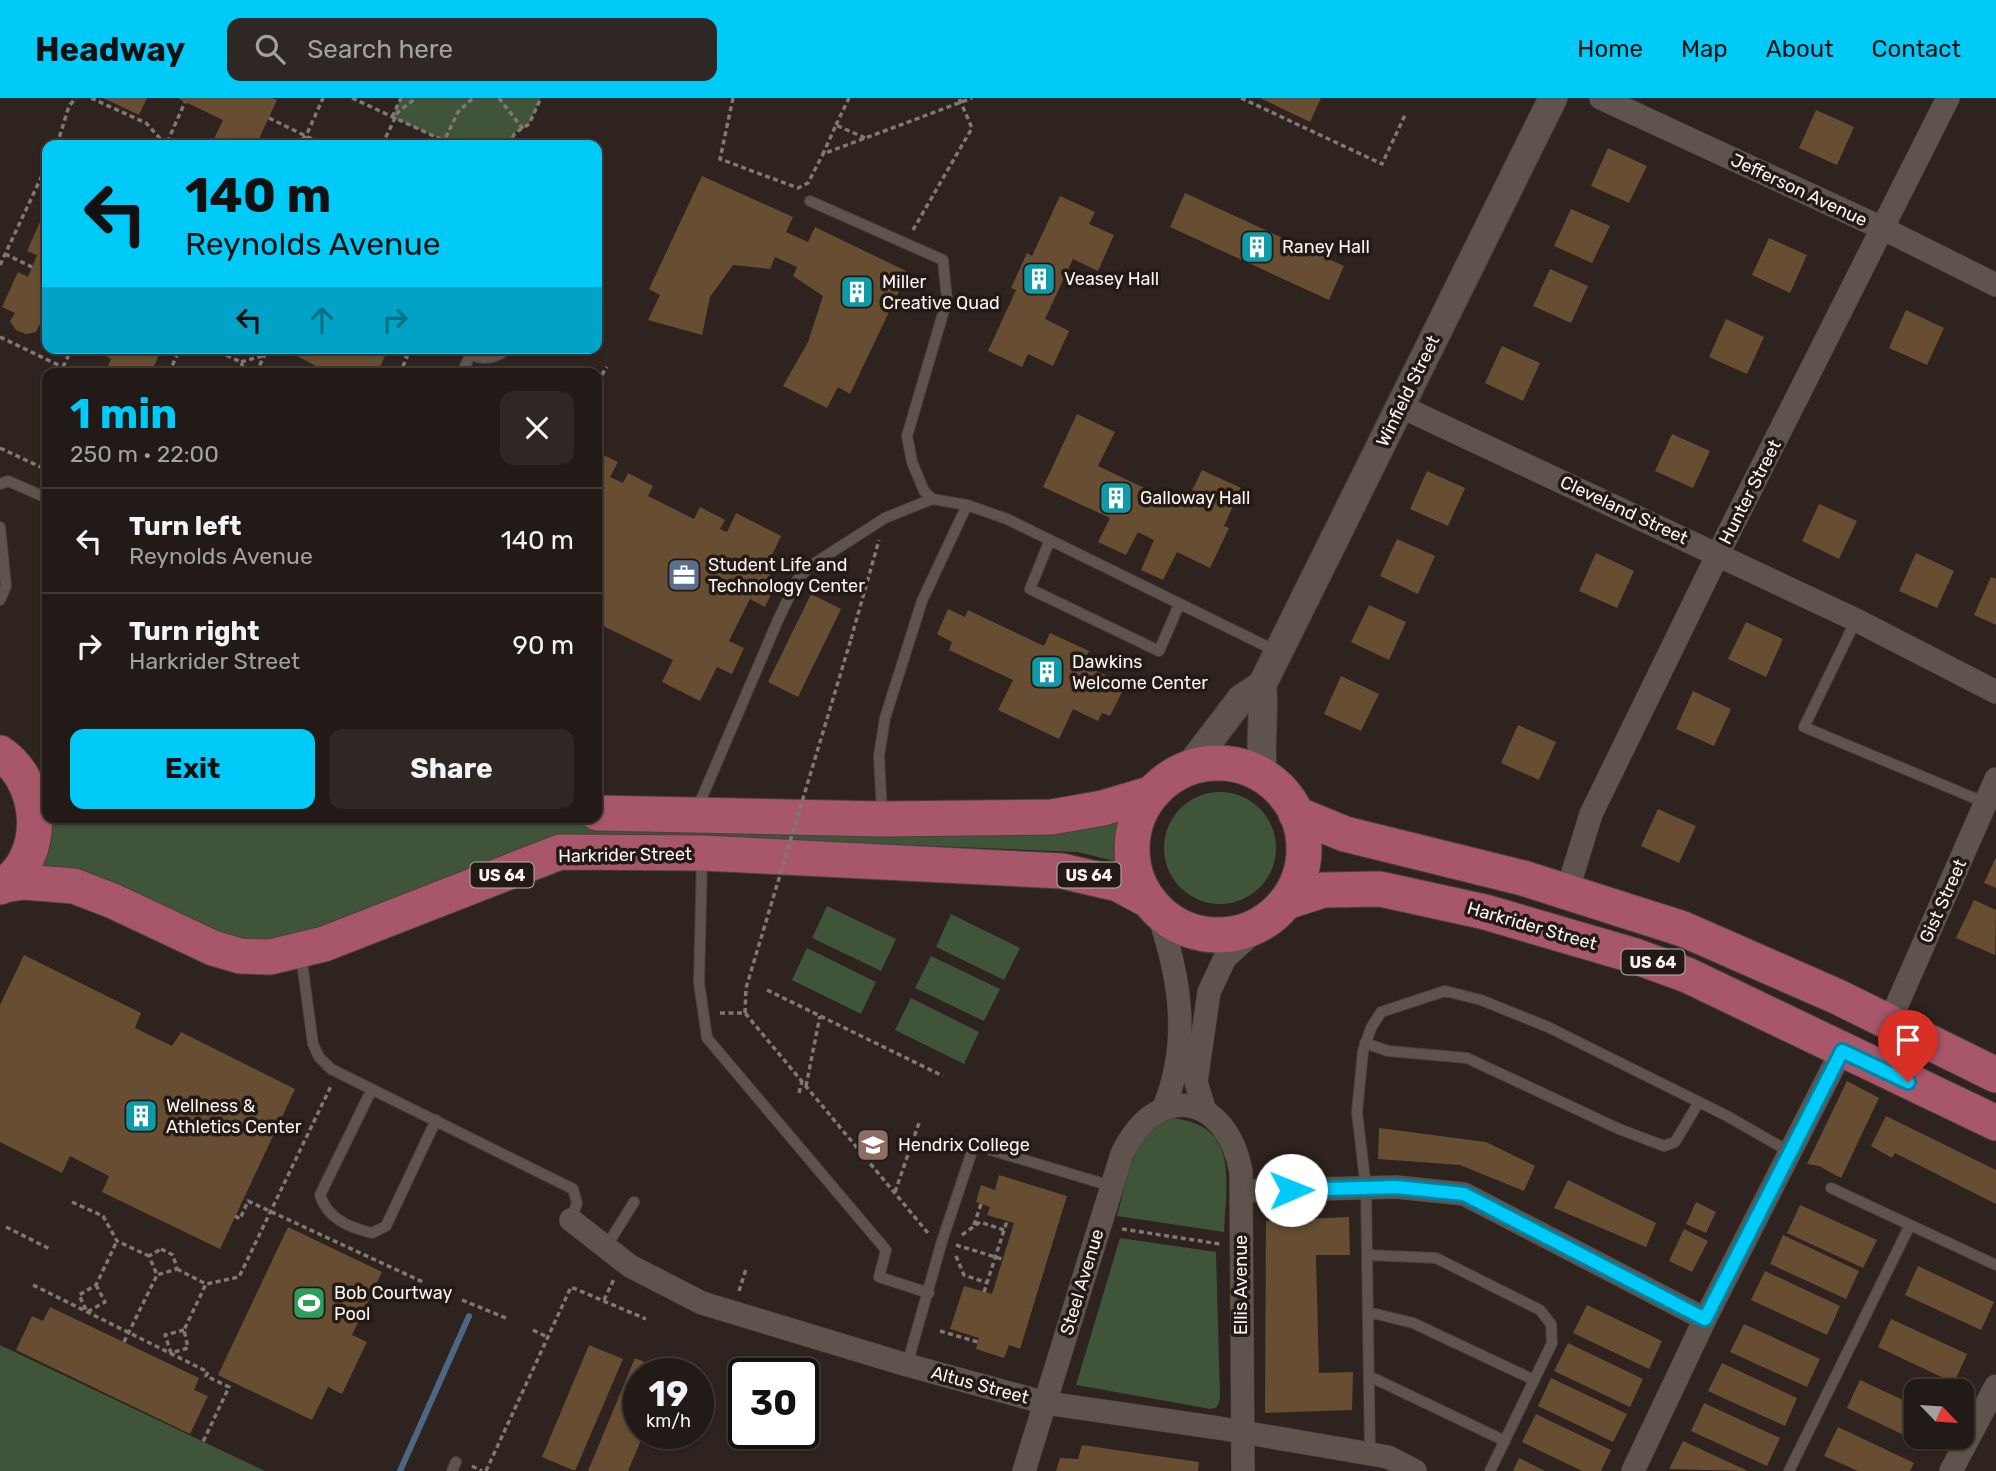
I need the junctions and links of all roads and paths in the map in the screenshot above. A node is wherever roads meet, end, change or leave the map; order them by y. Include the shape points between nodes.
1 (76, 98) edge
2 (91, 98) edge
3 (323, 98) edge
4 (352, 98) edge
5 (401, 98) edge
6 (416, 98) edge
7 (473, 98) edge
8 (499, 98) edge
9 (541, 98) edge
10 (733, 98) edge
11 (849, 98) edge
12 (972, 98) edge
13 (1241, 98) edge
14 (1553, 98) edge
15 (1601, 98) edge
16 (1948, 98) edge
17 (959, 100) edge
18 (185, 102) dead end
19 (1406, 113) dead end
20 (269, 118) dead end
21 (394, 118) junction
22 (836, 125) junction
23 (523, 129) junction
24 (306, 136) junction
25 (865, 138) junction
26 (59, 140) edge
27 (161, 140) edge
28 (168, 140) edge
29 (302, 140) edge
30 (314, 140) edge
31 (384, 140) edge
32 (437, 140) edge
33 (444, 140) edge
34 (512, 140) edge
35 (822, 154) junction
36 (42, 175) edge
37 (39, 181) junction
38 (42, 182) edge
39 (810, 201) dead end
40 (1884, 229) junction
41 (905, 244) junction
42 (5, 254) junction
43 (0, 265) edge
44 (32, 267) dead end
45 (1996, 285) edge
46 (0, 337) edge
47 (69, 354) edge
48 (224, 354) edge
49 (401, 354) edge
50 (474, 354) edge
51 (498, 354) edge
52 (264, 356) joint
53 (241, 362) junction
54 (63, 367) joint
55 (607, 367) dead end
56 (243, 368) edge
57 (259, 368) edge
58 (402, 368) edge
59 (602, 374) edge
60 (1400, 406) junction
61 (0, 448) edge
62 (42, 468) edge
63 (0, 484) edge
64 (42, 496) edge
65 (932, 499) junction
66 (967, 505) junction
67 (0, 527) edge
68 (882, 531) dead end
69 (1049, 542) junction
70 (1718, 554) junction
71 (0, 600) edge
72 (1179, 605) junction
73 (1857, 620) junction
74 (1278, 652) junction
75 (1262, 685) junction
76 (1996, 692) edge
77 (14, 762) edge
78 (1189, 767) junction
79 (1264, 775) junction
80 (1996, 779) edge
81 (1153, 793) junction
82 (1986, 803) junction
83 (602, 813) edge
84 (1296, 814) junction
85 (694, 815) junction
86 (882, 819) junction
87 (702, 853) junction
88 (2, 886) edge
89 (1567, 892) junction
90 (1152, 905) junction
91 (1277, 910) junction
92 (301, 952) junction
93 (767, 990) dead end
94 (705, 1013) junction
95 (745, 1013) junction
96 (820, 1016) junction
97 (1889, 1023) junction
98 (1365, 1043) junction
99 (1842, 1051) junction
100 (943, 1076) dead end
101 (1996, 1076) edge
102 (802, 1081) junction
103 (332, 1084) dead end
104 (806, 1086) junction
105 (372, 1089) junction
106 (799, 1093) dead end
107 (1699, 1102) junction
108 (1164, 1107) junction
109 (1205, 1111) junction
110 (436, 1120) junction
111 (919, 1123) dead end
112 (1996, 1123) edge
113 (1790, 1152) junction
114 (1111, 1186) junction
115 (1831, 1188) dead end
116 (1366, 1189) junction
117 (1241, 1191) junction
118 (895, 1192) junction
119 (72, 1202) dead end
120 (634, 1202) dead end
121 (981, 1204) dead end
122 (271, 1211) junction
123 (235, 1216) dead end
124 (571, 1220) joint
125 (1007, 1221) dead end
126 (974, 1225) junction
127 (1910, 1225) junction
128 (6, 1227) dead end
129 (1118, 1228) dead end
130 (1003, 1230) junction
131 (931, 1237) dead end
132 (117, 1241) junction
133 (1220, 1244) dead end
134 (956, 1245) junction
135 (606, 1248) junction
136 (50, 1249) dead end
137 (1367, 1255) junction
138 (149, 1256) junction
139 (995, 1257) junction
140 (1003, 1259) dead end
141 (1996, 1265) edge
142 (177, 1269) junction
143 (746, 1269) dead end
144 (617, 1274) dead end
145 (157, 1275) junction
146 (425, 1283) dead end
147 (988, 1283) junction
148 (206, 1284) junction
149 (96, 1285) junction
150 (33, 1286) dead end
151 (739, 1291) dead end
152 (984, 1292) dead end
153 (929, 1293) junction
154 (462, 1300) dead end
155 (603, 1300) junction
156 (87, 1312) junction
157 (1368, 1312) junction
158 (508, 1319) dead end
159 (646, 1319) dead end
160 (1705, 1319) junction
161 (184, 1330) junction
162 (533, 1330) dead end
163 (940, 1331) dead end
164 (129, 1333) junction
165 (548, 1337) junction
166 (124, 1342) dead end
167 (978, 1342) dead end
168 (171, 1353) junction
169 (907, 1365) junction
170 (1369, 1376) junction
171 (1534, 1380) junction
172 (1996, 1387) edge
173 (1046, 1403) junction
174 (1241, 1432) junction
175 (1505, 1441) junction
176 (202, 1444) dead end
177 (1370, 1454) junction
178 (468, 1464) dead end
179 (484, 1471) edge
180 (1024, 1471) edge
181 (1243, 1471) edge
182 (1415, 1471) edge
183 (1490, 1471) edge
184 (1633, 1471) edge
185 (1789, 1471) edge
186 (1951, 1471) edge

1 - 26 path
2 - 27 path via 146,123
3 - 24 path
4 - 21 path
5 - 21 path
6 - 21 path
7 - 33 path via 458,112
8 - 23 path
9 - 23 path
10 - 35 path via 720,159 798,188 808,183
11 - 22 path
12 - 17 path
13 - 19 path via 1382,164
14 - 60 street, Winfield Street
15 - 40 street, Jefferson Avenue
16 - 40 street, Hunter Street
17 - 25 path
17 - 41 path via 972,128
18 - 28 path
20 - 24 path
21 - 31 path
21 - 32 path
22 - 25 path
22 - 35 path
23 - 34 path
24 - 29 path
24 - 30 path
25 - 35 path
36 - 37 path
37 - 38 path
37 - 42 path
39 - 41 lane
40 - 45 street, Jefferson Avenue
40 - 70 street, Hunter Street
41 - 65 lane via 943,260 947,300 907,436 912,462
42 - 43 path
42 - 44 path
46 - 54 path
47 - 54 path
48 - 53 path
49 - 58 path via 407,357
50 - 51 lane via 491,358
52 - 53 path
52 - 57 path
53 - 56 path
55 - 59 path
60 - 70 street, Cleveland Street
60 - 74 street, Winfield Street
61 - 62 path
63 - 64 lane via 8,481
65 - 66 lane
65 - 85 lane via 885,518 810,566 797,580
66 - 69 lane via 1007,519
66 - 86 lane via 922,601 885,718 879,756
67 - 71 lane via 6,586
68 - 95 path, bridge via 746,988
69 - 72 lane
69 - 72 lane via 1030,589 1159,651
70 - 73 street, Cleveland Street
70 - 89 street, Hunter Street via 1591,814
72 - 74 lane
73 - 76 street, Cleveland Street
73 - 82 lane via 1804,727
74 - 75 street, Winfield Street
75 - 78 street, Winfield Street via 1241,699
75 - 79 street, Winfield Street
77 - 88 main road via 31,789 35,818 25,856 16,874
78 - 79 main road via 1238,765
78 - 81 main road
79 - 84 main road via 1281,790
80 - 82 street, Gist Street
81 - 86 main road via 1052,817
81 - 90 main road via 1135,829 1132,857
82 - 97 street, Gist Street
83 - 85 main road
84 - 89 main road, US 64 via 1345,834
84 - 91 main road via 1304,855 1297,883
85 - 86 main road
87 - 90 main road, Harkrider Street / US 64 via 1062,871 1133,889
87 - 92 main road, Harkrider Street / US 64 via 560,852
87 - 94 lane via 699,983
88 - 92 main road, Harkrider Street / US 64 via 23,882 74,886 240,956
89 - 97 main road, US 64 via 1694,933
90 - 91 main road via 1174,923 1197,933 1222,935 1247,930
90 - 108 street via 1178,976 1181,1009 1173,1084
91 - 99 main road, Harkrider Street / US 64 via 1323,890 1380,889 1485,912 1676,970
91 - 109 street via 1225,958 1209,992 1196,1082
92 - 105 lane via 313,1044 319,1057 331,1069
93 - 96 path
94 - 95 path
94 - 153 lane via 707,1038 886,1250 879,1276
95 - 102 path
96 - 100 path
96 - 104 path
97 - 101 main road, US 64
98 - 107 lane via 1388,1051 1467,1058 1664,1146 1675,1142
98 - 107 lane via 1381,1012 1445,991 1548,1027
98 - 116 lane via 1357,1112
99 - 112 main road, Harkrider Street / US 64
99 - 113 street
102 - 104 path
102 - 106 path
103 - 122 path
104 - 118 path
105 - 110 lane
105 - 110 lane via 320,1195 324,1207 345,1226 372,1233 386,1226
107 - 113 lane
108 - 109 street
108 - 114 street, Steel Avenue via 1133,1132
109 - 117 street, Ellis Avenue via 1233,1142
110 - 124 lane via 573,1188 577,1203
111 - 118 path
113 - 160 street
114 - 153 lane via 974,1145
114 - 173 street, Steel Avenue
115 - 127 lane
116 - 117 street
116 - 137 lane
116 - 160 street via 1396,1187 1464,1194
117 - 174 street, Ellis Avenue
118 - 131 path
119 - 132 path via 103,1216
120 - 135 lane
121 - 126 path
122 - 123 path via 248,1201 240,1219
122 - 146 path
122 - 148 path via 239,1277
124 - 135 street, Altus Street
125 - 130 path
126 - 130 path
126 - 134 path
127 - 141 lane
127 - 185 lane
128 - 136 path
129 - 133 path
130 - 139 path
132 - 138 path
132 - 149 path
134 - 139 path
134 - 147 path via 964,1275
135 - 169 street, Altus Street via 630,1266 702,1303
137 - 157 lane
137 - 171 lane via 1436,1258 1540,1310 1551,1324 1552,1343
138 - 142 path via 161,1250 173,1255
138 - 145 path
139 - 140 path
139 - 147 path
142 - 145 path
142 - 148 path
143 - 151 path
144 - 155 path
145 - 164 path
147 - 152 path
148 - 161 path
149 - 156 path via 79,1295
149 - 156 path via 105,1302
150 - 156 path
153 - 169 lane
154 - 158 path
155 - 159 path
155 - 165 path via 571,1287
156 - 164 path
157 - 170 lane
157 - 171 lane via 1413,1323
160 - 184 street
161 - 168 path via 188,1348
161 - 168 path via 165,1335
162 - 165 path
163 - 167 path
164 - 166 path
164 - 168 path
165 - 179 path
168 - 176 path via 229,1387
169 - 173 street, Altus Street
170 - 175 lane
170 - 177 lane
171 - 175 lane
172 - 186 street
173 - 174 street, Altus Street
173 - 180 street, Steel Avenue
174 - 177 street, Altus Street
174 - 181 street, Ellis Avenue
175 - 183 lane
177 - 182 street, Altus Street via 1388,1457
178 - 179 path

